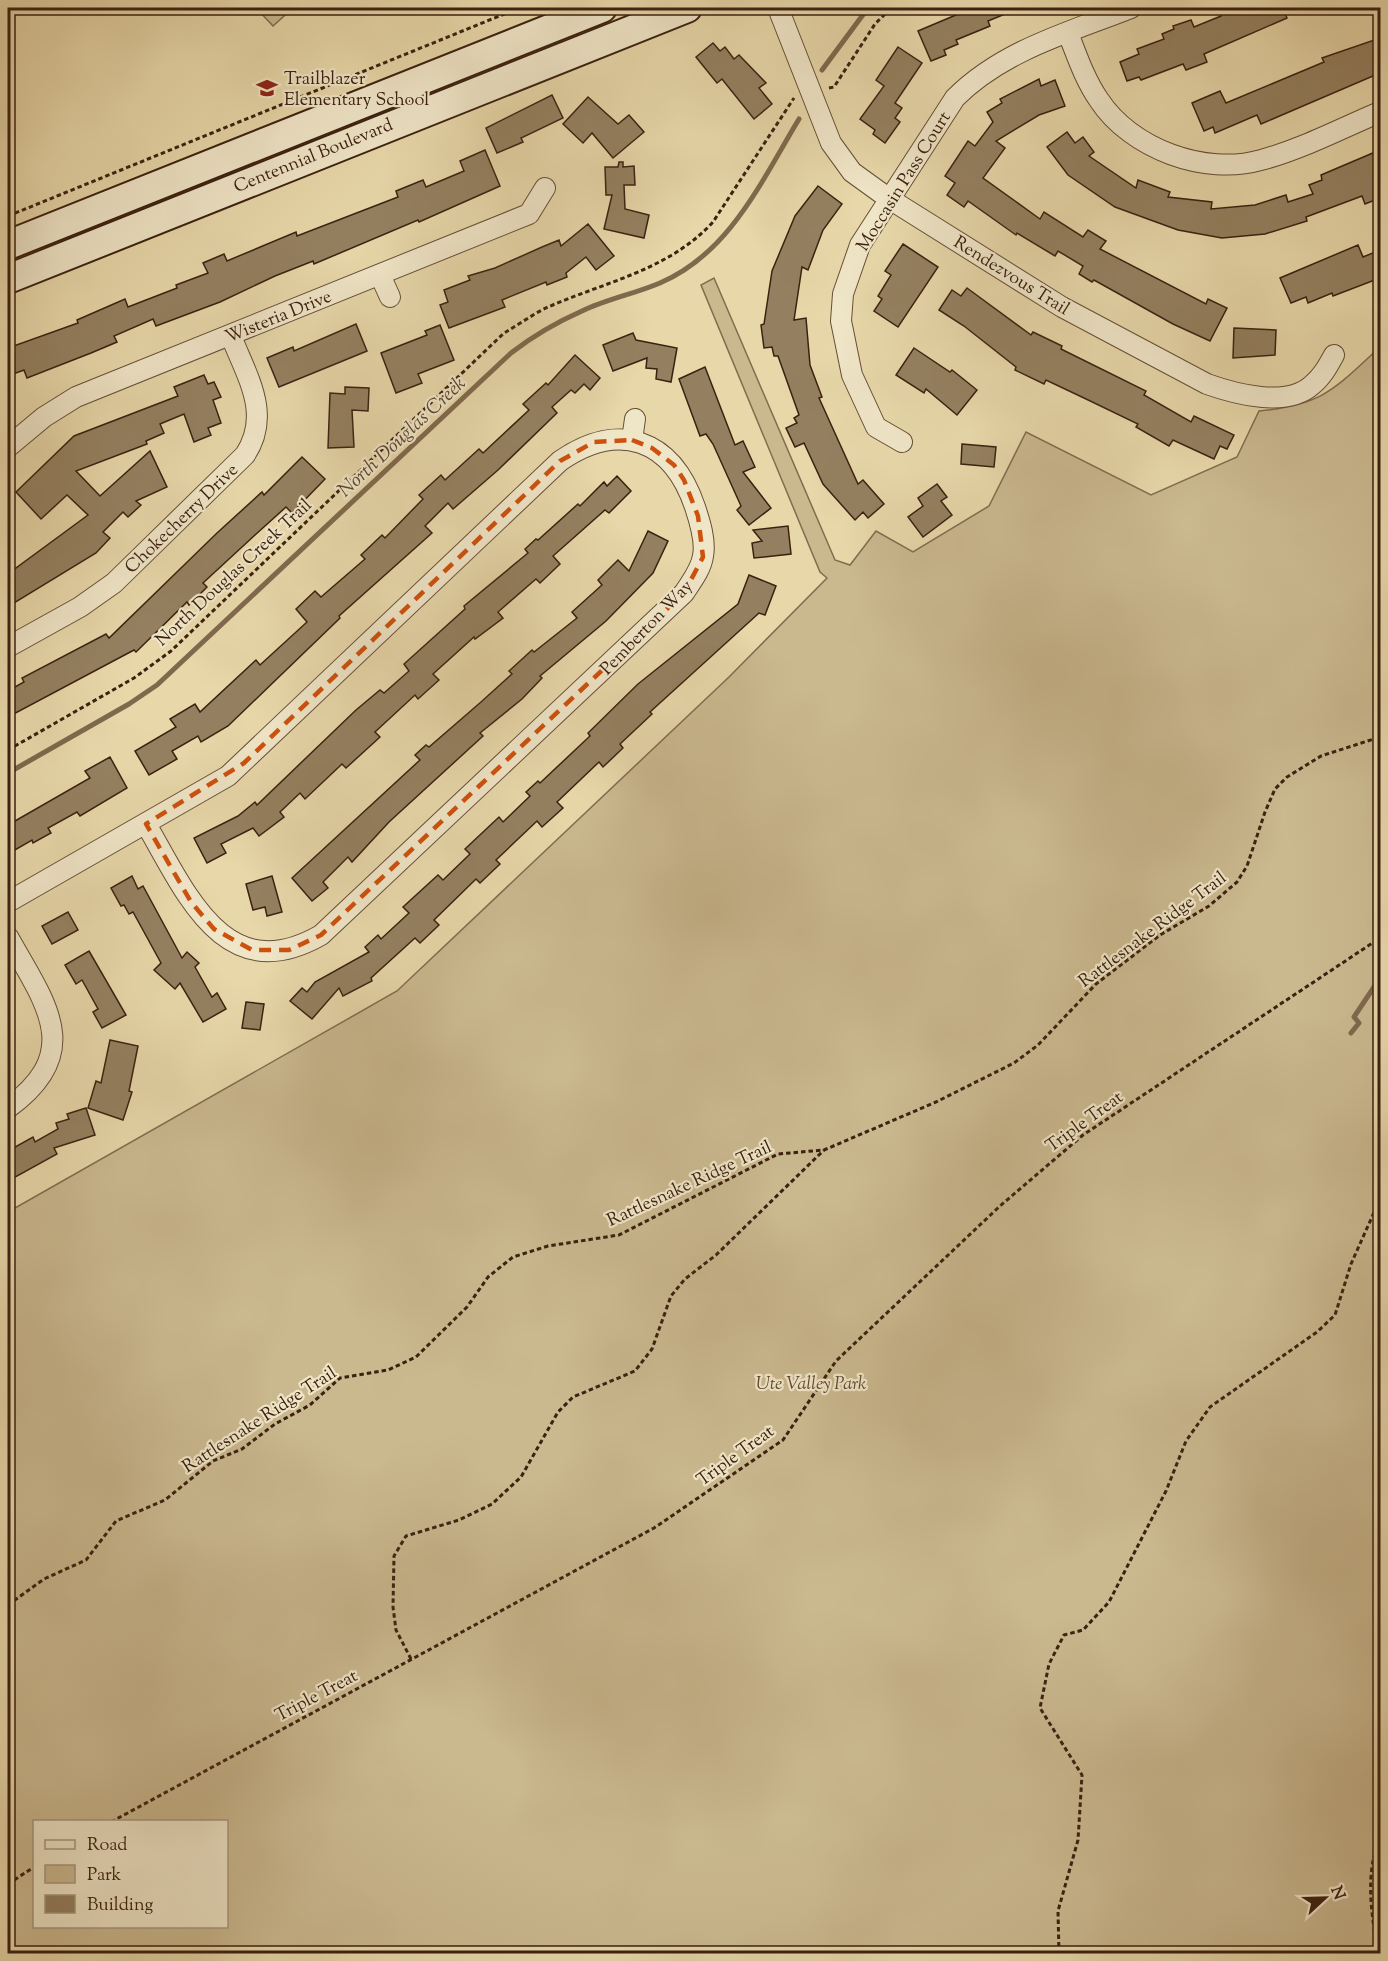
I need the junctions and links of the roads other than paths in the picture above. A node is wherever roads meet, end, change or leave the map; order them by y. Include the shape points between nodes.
1 (602, 8) edge
2 (687, 8) edge
3 (777, 8) edge
4 (1131, 8) edge
5 (1068, 33) junction
6 (1380, 112) edge
7 (545, 188) dead end
8 (888, 198) junction
9 (8, 245) edge
10 (380, 275) junction
11 (8, 279) edge
12 (390, 297) dead end
13 (231, 336) junction
14 (1334, 355) dead end
15 (635, 419) dead end
16 (632, 440) junction
17 (902, 442) dead end
18 (8, 447) edge
19 (8, 646) edge
20 (146, 824) junction
21 (8, 902) edge
22 (8, 937) edge
23 (8, 1108) edge

1 - 9 main road, Centennial Boulevard
2 - 11 main road, Centennial Boulevard
3 - 8 street, Rendezvous Trail via 839,157 852,172
4 - 5 street, Moccasin Pass Court
5 - 6 street via 1087,80 1114,118 1150,145 1196,162 1241,164 1263,160
5 - 8 street, Moccasin Pass Court via 999,62 967,86
7 - 10 street, Wisteria Drive via 529,214
8 - 14 street, Rendezvous Trail via 1062,307 1207,384 1232,393 1281,396 1304,391 1323,374
8 - 17 street, Moccasin Pass Court via 856,253 843,294 841,321 852,375 876,427
10 - 12 street
10 - 13 street, Wisteria Drive
13 - 18 street, Wisteria Drive via 76,397
13 - 19 street, Chokecherry Drive via 259,412 258,429 245,455 114,583 80,607
15 - 16 street
16 - 20 street, Pemberton Way via 594,442 560,461 244,762 228,776
16 - 20 street, Pemberton Way via 652,448 674,465 684,480 708,558 667,611 338,922 289,950 251,956 201,917
20 - 21 street, Pemberton Way
22 - 23 street via 45,1004 55,1061 37,1084

